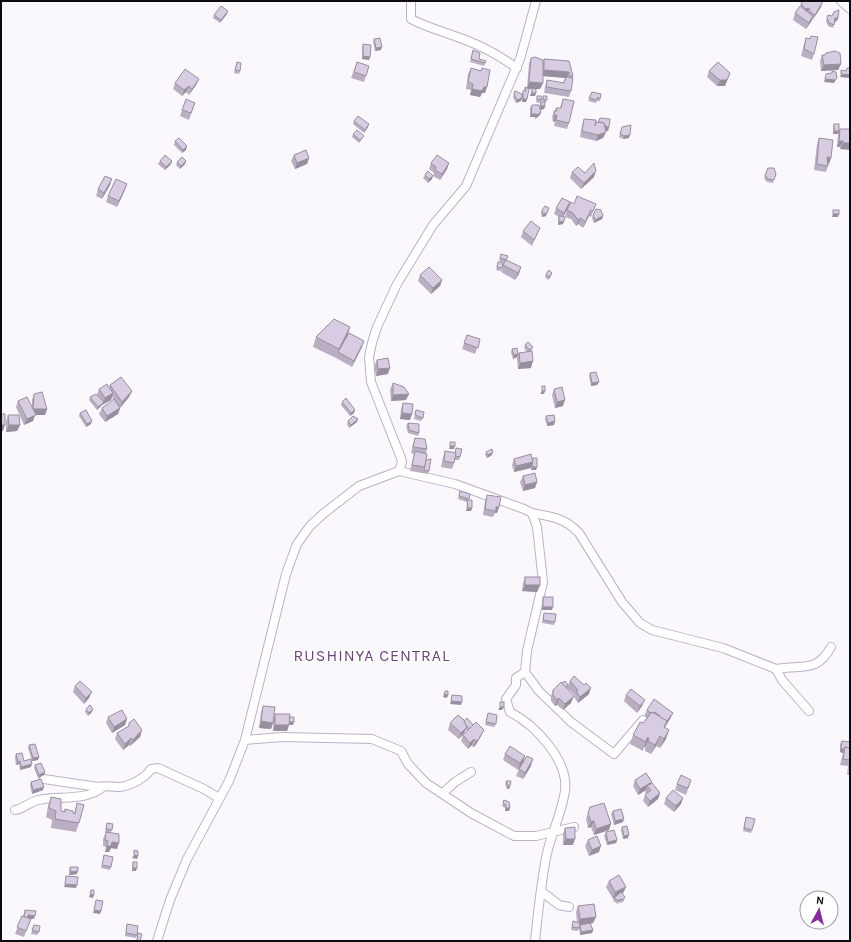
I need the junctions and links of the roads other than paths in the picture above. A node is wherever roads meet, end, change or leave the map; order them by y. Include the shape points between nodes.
1 (411, 1) edge
2 (536, 1) edge
3 (841, 1) edge
4 (850, 9) edge
5 (517, 68) junction
6 (399, 471) junction
7 (532, 513) junction
8 (831, 647) dead end
9 (776, 669) junction
10 (524, 672) junction
11 (809, 711) dead end
12 (643, 720) edge
13 (246, 740) junction
14 (471, 772) dead end
15 (44, 779) dead end
16 (105, 785) junction
17 (443, 793) junction
18 (219, 798) junction
19 (15, 810) dead end
20 (574, 827) edge
21 (554, 833) junction
22 (541, 891) junction
23 (569, 907) dead end
24 (157, 941) edge
25 (535, 941) edge

1 - 5 street via 411,19 483,48
2 - 5 street
3 - 4 street
5 - 6 street via 466,186 433,225 398,284 372,343 371,382 401,458
6 - 7 street via 455,484
6 - 13 street via 359,486 310,526 297,544 286,574
7 - 9 street via 570,524 622,602 640,623 652,630 723,648
7 - 10 street via 537,527 543,582
8 - 9 street via 814,666
9 - 11 street
10 - 12 street via 539,691 571,722 614,754
10 - 21 street via 516,678 516,685 506,699 510,712 542,736 559,764 565,790
13 - 17 street via 282,737 372,739 401,752 408,764 426,783
13 - 18 street
14 - 17 street
15 - 16 street via 98,787
16 - 18 street via 120,787 145,777 152,769 158,768 204,788
16 - 19 street via 90,794 36,801
17 - 21 street via 471,813 514,836
18 - 24 street via 187,859
20 - 21 street
21 - 22 street
22 - 23 street via 559,905
22 - 25 street

